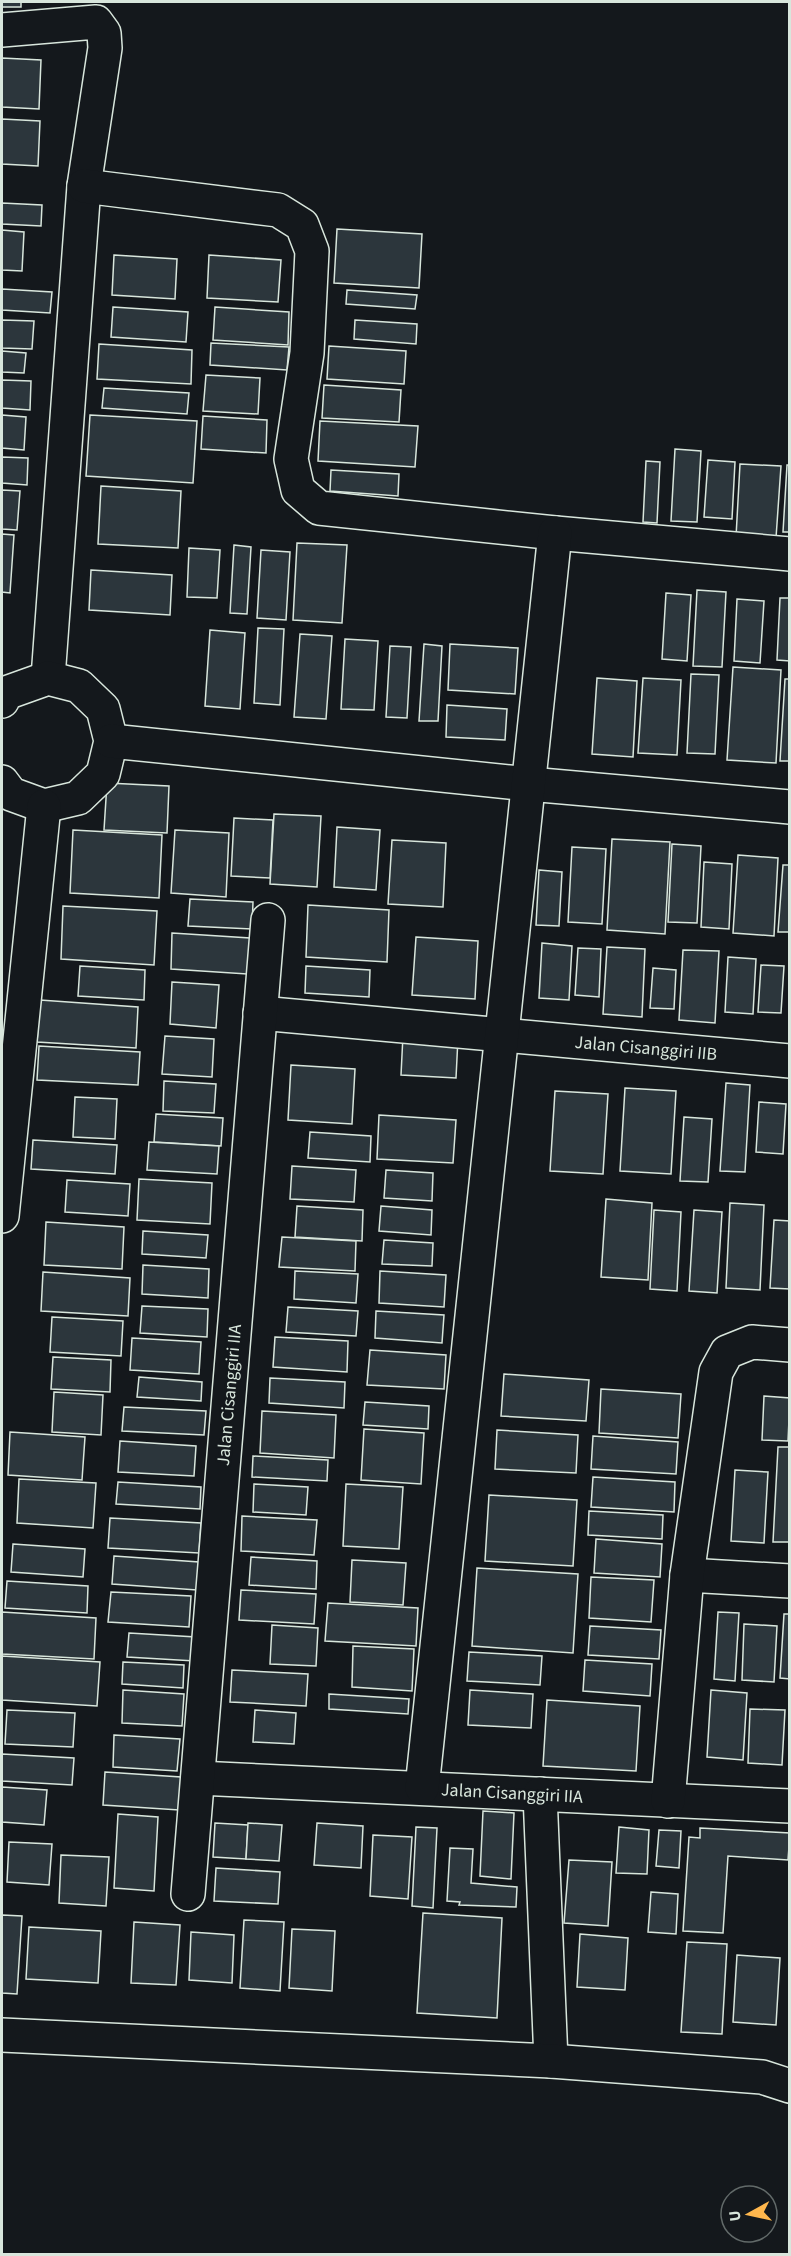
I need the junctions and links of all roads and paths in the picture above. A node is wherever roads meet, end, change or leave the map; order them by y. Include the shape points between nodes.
1 (2, 30) edge
2 (84, 186) junction
3 (555, 533) junction
4 (789, 554) edge
5 (48, 678) junction
6 (2, 701) edge
7 (111, 741) junction
8 (2, 782) edge
9 (529, 784) junction
10 (44, 806) junction
11 (789, 807) edge
12 (268, 920) dead end
13 (260, 1013) junction
14 (502, 1035) junction
15 (789, 1061) edge
16 (2, 1216) edge
17 (789, 1345) edge
18 (687, 1575) junction
19 (789, 1581) edge
20 (198, 1778) junction
21 (422, 1788) junction
22 (540, 1794) junction
23 (668, 1801) junction
24 (789, 1806) edge
25 (188, 1894) dead end
26 (2, 2035) edge
27 (551, 2061) junction
28 (789, 2086) edge

1 - 2 street via 96,22 104,33
2 - 3 street via 278,210 302,225 312,251 307,353 291,459 298,490 319,508
2 - 5 street
3 - 4 street
3 - 9 street
5 - 6 street via 6,693
5 - 7 street via 79,686 103,709
7 - 9 street
7 - 10 street via 103,774 78,798
8 - 10 street via 12,794
9 - 11 street
9 - 14 street
10 - 16 street
12 - 13 street, Jalan Cisanggiri IIA
13 - 14 street
13 - 20 street, Jalan Cisanggiri IIA
14 - 15 street, Jalan Cisanggiri IIB
14 - 21 street
17 - 18 street via 752,1342 727,1352 716,1372
18 - 19 street
18 - 23 street
20 - 21 street, Jalan Cisanggiri IIA
20 - 25 street, Jalan Cisanggiri IIA
21 - 22 street, Jalan Cisanggiri IIA
22 - 23 street, Jalan Cisanggiri IIA
22 - 27 street
23 - 24 street, Jalan Cisanggiri IIA
26 - 27 street
27 - 28 street via 762,2077

